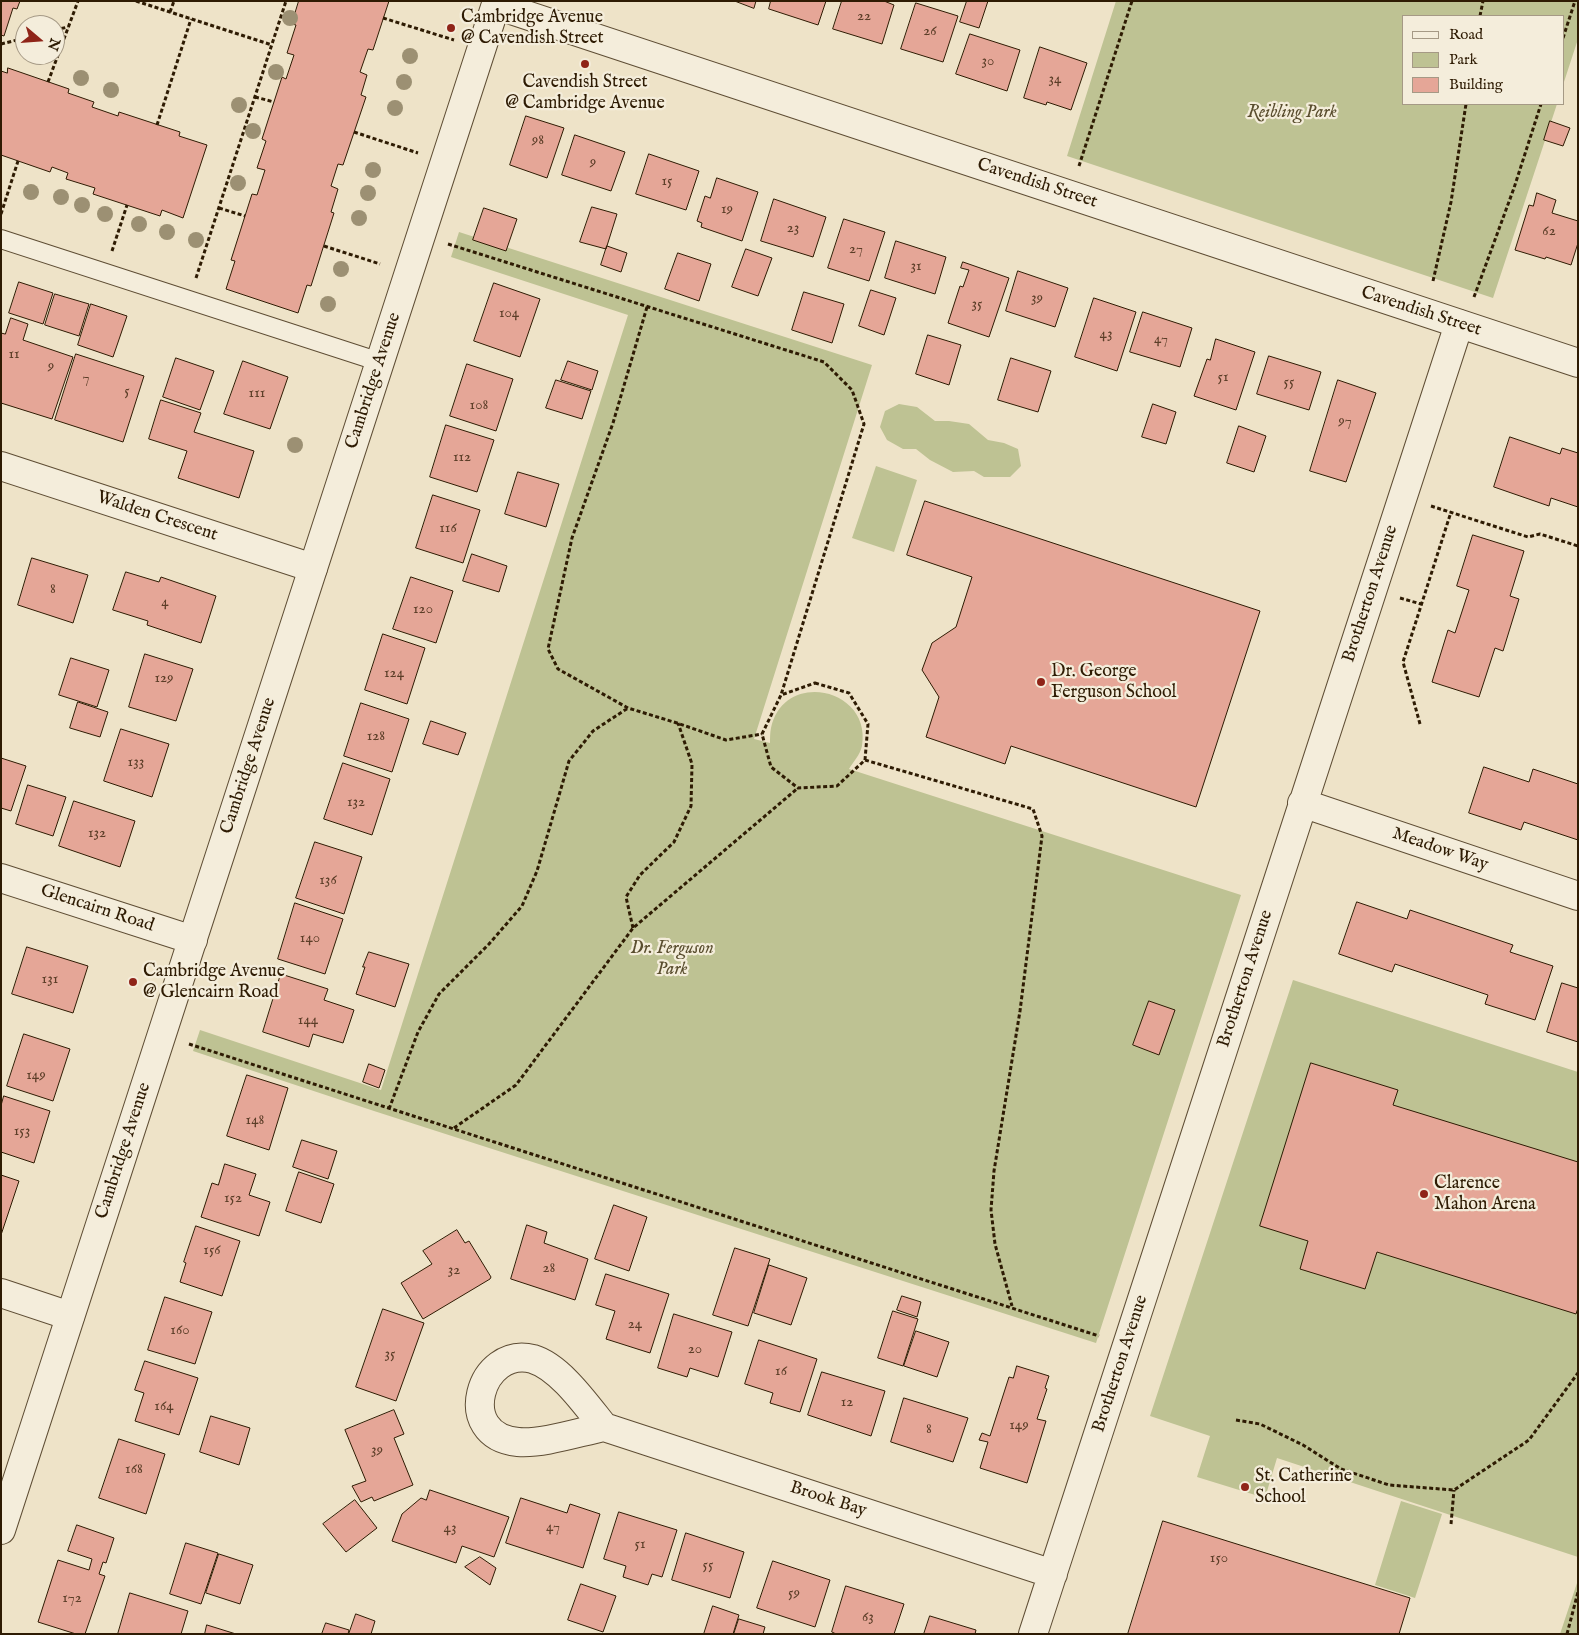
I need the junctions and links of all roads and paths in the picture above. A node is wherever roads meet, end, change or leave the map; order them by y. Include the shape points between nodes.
1 (78, 1) edge
2 (136, 1) edge
3 (174, 1) edge
4 (286, 1) edge
5 (1132, 1) edge
6 (1483, 1) edge
7 (1575, 1) edge
8 (497, 3) edge
9 (170, 12) junction
10 (1480, 15) edge
11 (383, 18) dead end
12 (191, 19) junction
13 (68, 27) junction
14 (65, 28) edge
15 (65, 34) edge
16 (1564, 35) edge
17 (15, 41) edge
18 (1, 44) edge
19 (272, 46) junction
20 (482, 48) junction
21 (53, 65) edge
22 (48, 82) dead end
23 (255, 97) junction
24 (274, 102) dead end
25 (1466, 105) edge
26 (1541, 105) edge
27 (157, 124) dead end
28 (354, 132) dead end
29 (18, 161) dead end
30 (445, 161) junction
31 (1069, 195) junction
32 (127, 205) dead end
33 (219, 208) junction
34 (1, 214) edge
35 (245, 216) dead end
36 (421, 235) junction
37 (1, 239) edge
38 (324, 246) dead end
39 (105, 273) junction
40 (409, 274) junction
41 (1433, 281) dead end
42 (189, 300) junction
43 (647, 306) junction
44 (1461, 325) junction
45 (380, 362) junction
46 (1578, 363) edge
47 (1, 466) edge
48 (1402, 497) junction
49 (1450, 512) junction
50 (1578, 546) edge
51 (313, 568) junction
52 (781, 695) junction
53 (628, 708) junction
54 (678, 723) junction
55 (1420, 724) dead end
56 (762, 734) junction
57 (865, 760) junction
58 (798, 788) junction
59 (1302, 803) junction
60 (1, 878) edge
61 (1578, 896) edge
62 (632, 928) junction
63 (193, 940) junction
64 (162, 1035) junction
65 (389, 1109) junction
66 (453, 1128) junction
67 (1, 1293) edge
68 (1012, 1307) junction
69 (70, 1316) junction
70 (1127, 1345) junction
71 (1578, 1373) edge
72 (1236, 1420) dead end
73 (604, 1427) dead end
74 (1454, 1490) junction
75 (1451, 1524) dead end
76 (1, 1530) edge
77 (1053, 1574) junction
78 (1578, 1592) edge
79 (1033, 1634) edge
80 (1567, 1634) edge

1 - 13 path
2 - 9 path
3 - 9 path
4 - 19 path
5 - 31 path
6 - 10 path
7 - 16 path
8 - 20 street, Cambridge Avenue
8 - 31 street, Cavendish Street
9 - 12 path
11 - 20 path
12 - 19 path
12 - 27 path
13 - 14 path
13 - 15 path
17 - 18 path
19 - 23 path
20 - 30 street, Cambridge Avenue
21 - 22 path
23 - 24 path
23 - 33 path
25 - 41 path via 1451,202
26 - 44 path via 1514,188
28 - 30 path
29 - 34 path
30 - 36 street, Cambridge Avenue
31 - 44 street, Cavendish Street
32 - 39 path
33 - 35 path
33 - 42 path
36 - 40 street, Cambridge Avenue
36 - 43 path
37 - 39 lane
38 - 40 path
39 - 42 lane
40 - 45 street, Cambridge Avenue
42 - 45 lane
43 - 52 path via 824,362 852,390 864,424
43 - 53 path via 613,422 572,538 548,649 558,669
44 - 46 street, Cavendish Street
44 - 48 street, Brotherton Avenue
45 - 51 street, Cambridge Avenue
47 - 51 street, Walden Crescent
48 - 49 path
48 - 59 street, Brotherton Avenue
49 - 50 path via 1528,537 1540,534
49 - 55 path via 1403,662
51 - 63 street, Cambridge Avenue
52 - 56 path
52 - 57 path via 814,682 849,693 868,724
53 - 54 path
53 - 65 path via 594,731 569,761 537,871 522,906 439,994 418,1032
54 - 56 path via 726,740
54 - 62 path via 692,764 691,806 674,842 640,875 626,897
56 - 58 path via 771,767
57 - 58 path via 837,786
57 - 68 path via 1033,809 1042,836 990,1210 995,1244
58 - 62 path
59 - 61 street, Meadow Way
59 - 70 street, Brotherton Avenue
60 - 63 street, Glencairn Road
62 - 66 path via 516,1085
63 - 64 street, Cambridge Avenue
64 - 65 path
64 - 69 street, Cambridge Avenue
65 - 66 path
66 - 68 path
67 - 69 street
68 - 70 path
69 - 76 street, Cambridge Avenue
70 - 77 street, Brotherton Avenue
71 - 74 path via 1529,1440
72 - 74 path via 1260,1424 1303,1445 1341,1469 1389,1485
73 - 77 street, Brook Bay
74 - 75 path
77 - 79 street, Brotherton Avenue
78 - 80 path

